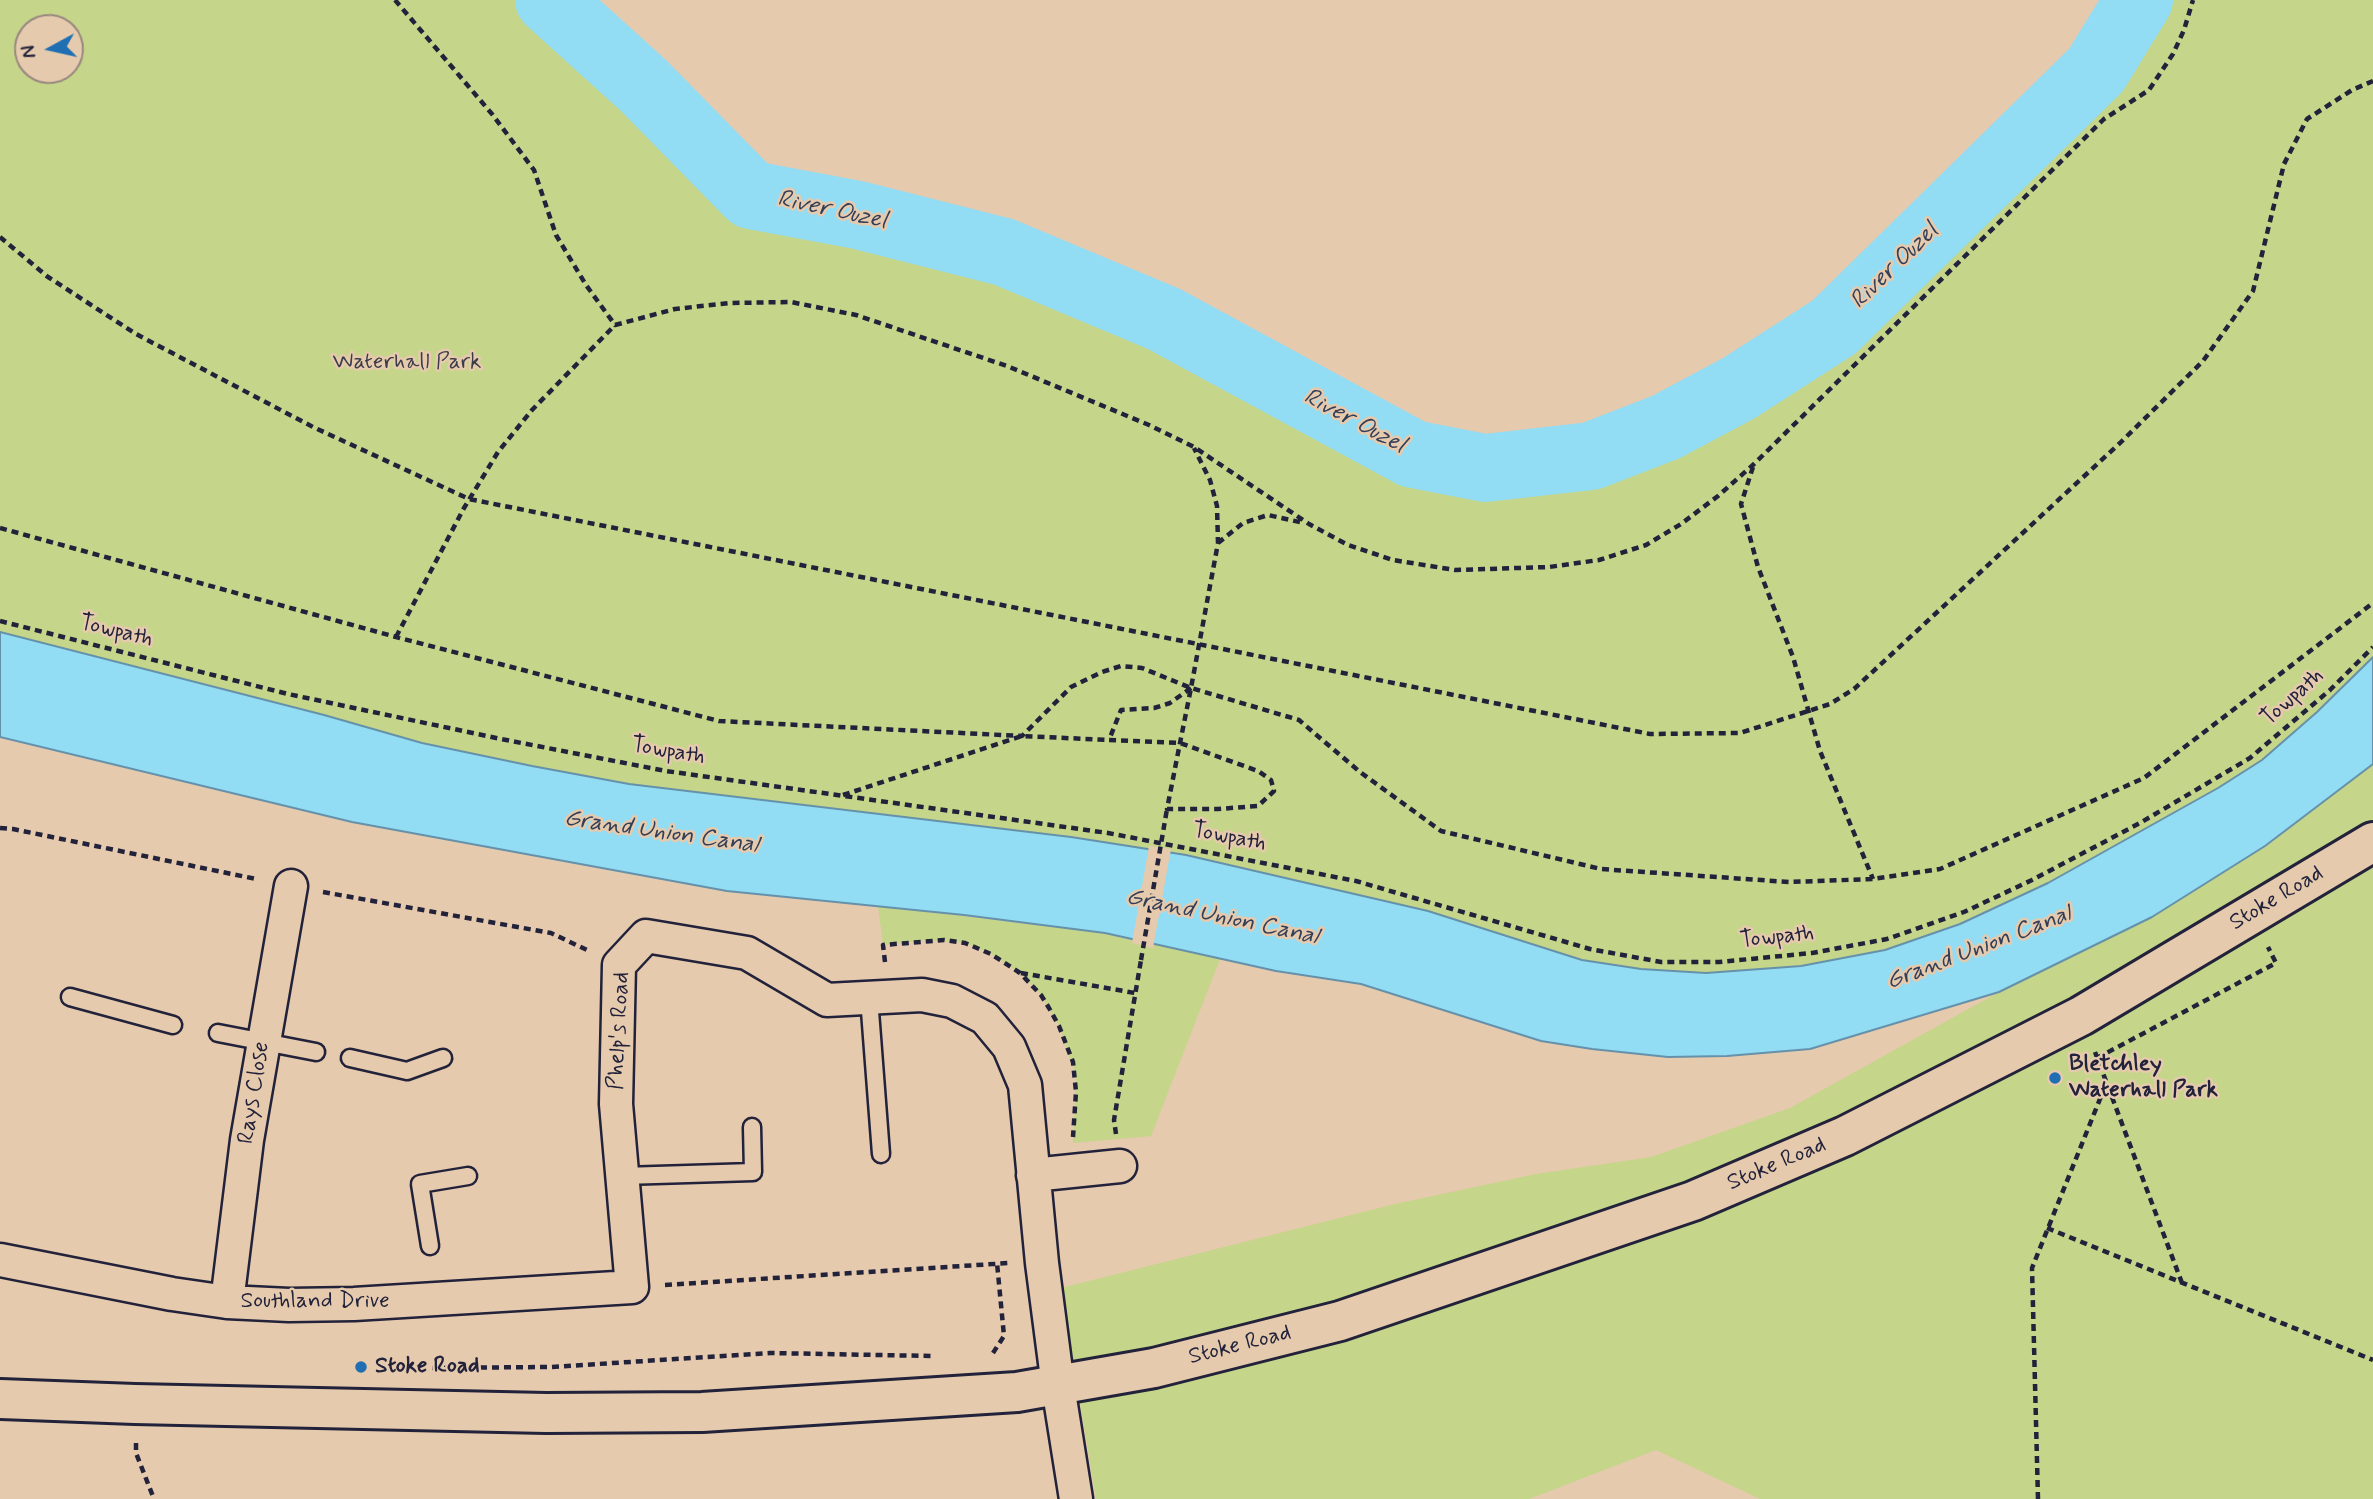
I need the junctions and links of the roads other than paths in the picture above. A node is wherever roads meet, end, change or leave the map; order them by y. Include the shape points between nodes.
1 (2373, 842) edge
2 (291, 886) dead end
3 (70, 997) dead end
4 (869, 998) junction
5 (173, 1025) dead end
6 (218, 1033) dead end
7 (263, 1041) junction
8 (316, 1052) dead end
9 (350, 1058) dead end
10 (443, 1058) dead end
11 (752, 1126) dead end
12 (881, 1154) dead end
13 (1120, 1166) road end
14 (1032, 1175) junction
15 (468, 1176) dead end
16 (623, 1176) junction
17 (430, 1246) dead end
18 (0, 1260) edge
19 (632, 1287) joint
20 (226, 1302) junction
21 (1058, 1386) junction
22 (0, 1399) edge
23 (1076, 1499) edge

1 - 21 street, Stoke Road via 2081,1016 1844,1136 1693,1201 1340,1321 1154,1368
2 - 7 street, Rays Close
3 - 5 lane
4 - 12 lane
4 - 14 street, Phelp's Road via 936,997 971,1010 997,1030 1025,1084
4 - 16 street, Phelp's Road via 827,1000 747,953 646,936 620,965 616,1104
6 - 7 lane
7 - 8 lane
7 - 20 street, Rays Close
9 - 10 lane via 407,1071
11 - 16 lane via 753,1172
13 - 14 street
14 - 21 street, Phelp's Road
15 - 17 lane via 420,1184
16 - 19 street, Phelp's Road
18 - 20 street, Southland Drive
19 - 20 street, Southland Drive via 436,1291 354,1304
21 - 22 street, Stoke Road via 702,1412 546,1413
21 - 23 street, Phelp's Road

